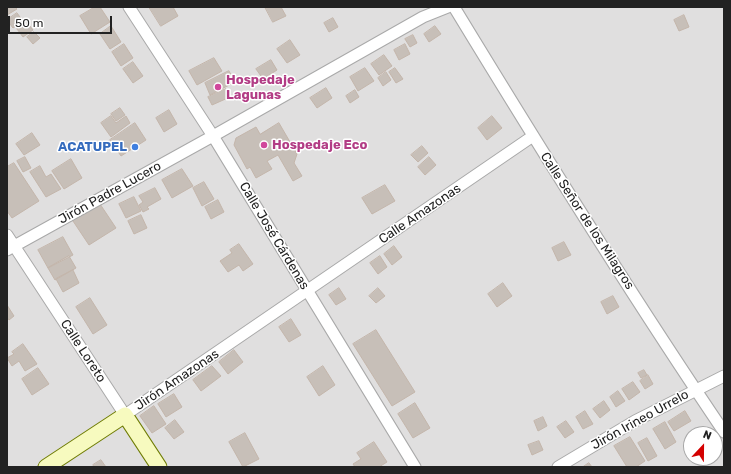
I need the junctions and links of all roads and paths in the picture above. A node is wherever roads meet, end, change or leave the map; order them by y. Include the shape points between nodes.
1 (129, 7) edge
2 (448, 7) edge
3 (454, 7) edge
4 (422, 12) edge
5 (213, 136) junction
6 (533, 136) junction
7 (7, 235) edge
8 (11, 248) edge
9 (307, 291) junction
10 (724, 376) edge
11 (695, 390) junction
12 (125, 415) junction
13 (724, 432) edge
14 (46, 467) edge
15 (159, 467) edge
16 (415, 467) edge
17 (558, 467) edge

1 - 5 street, Calle José Cárdenas
2 - 4 street, Jirón Padre Lucero
3 - 6 street, Calle Señor de los Milagros
4 - 5 street, Jirón Padre Lucero
5 - 8 street, Jirón Padre Lucero
5 - 9 street, Calle José Cárdenas
6 - 9 street, Calle Amazonas
6 - 11 street, Calle Señor de los Milagros
7 - 8 street, Calle Loreto
8 - 12 street, Calle Loreto
9 - 12 street, Jirón Amazonas
9 - 16 street, Calle José Cárdenas
10 - 11 street, Jirón Irineo Urrelo
11 - 13 street, Calle Señor de los Milagros
11 - 17 street, Jirón Irineo Urrelo via 635,421
12 - 14 street, Jirón Amazonas
12 - 15 street, Calle Loreto

